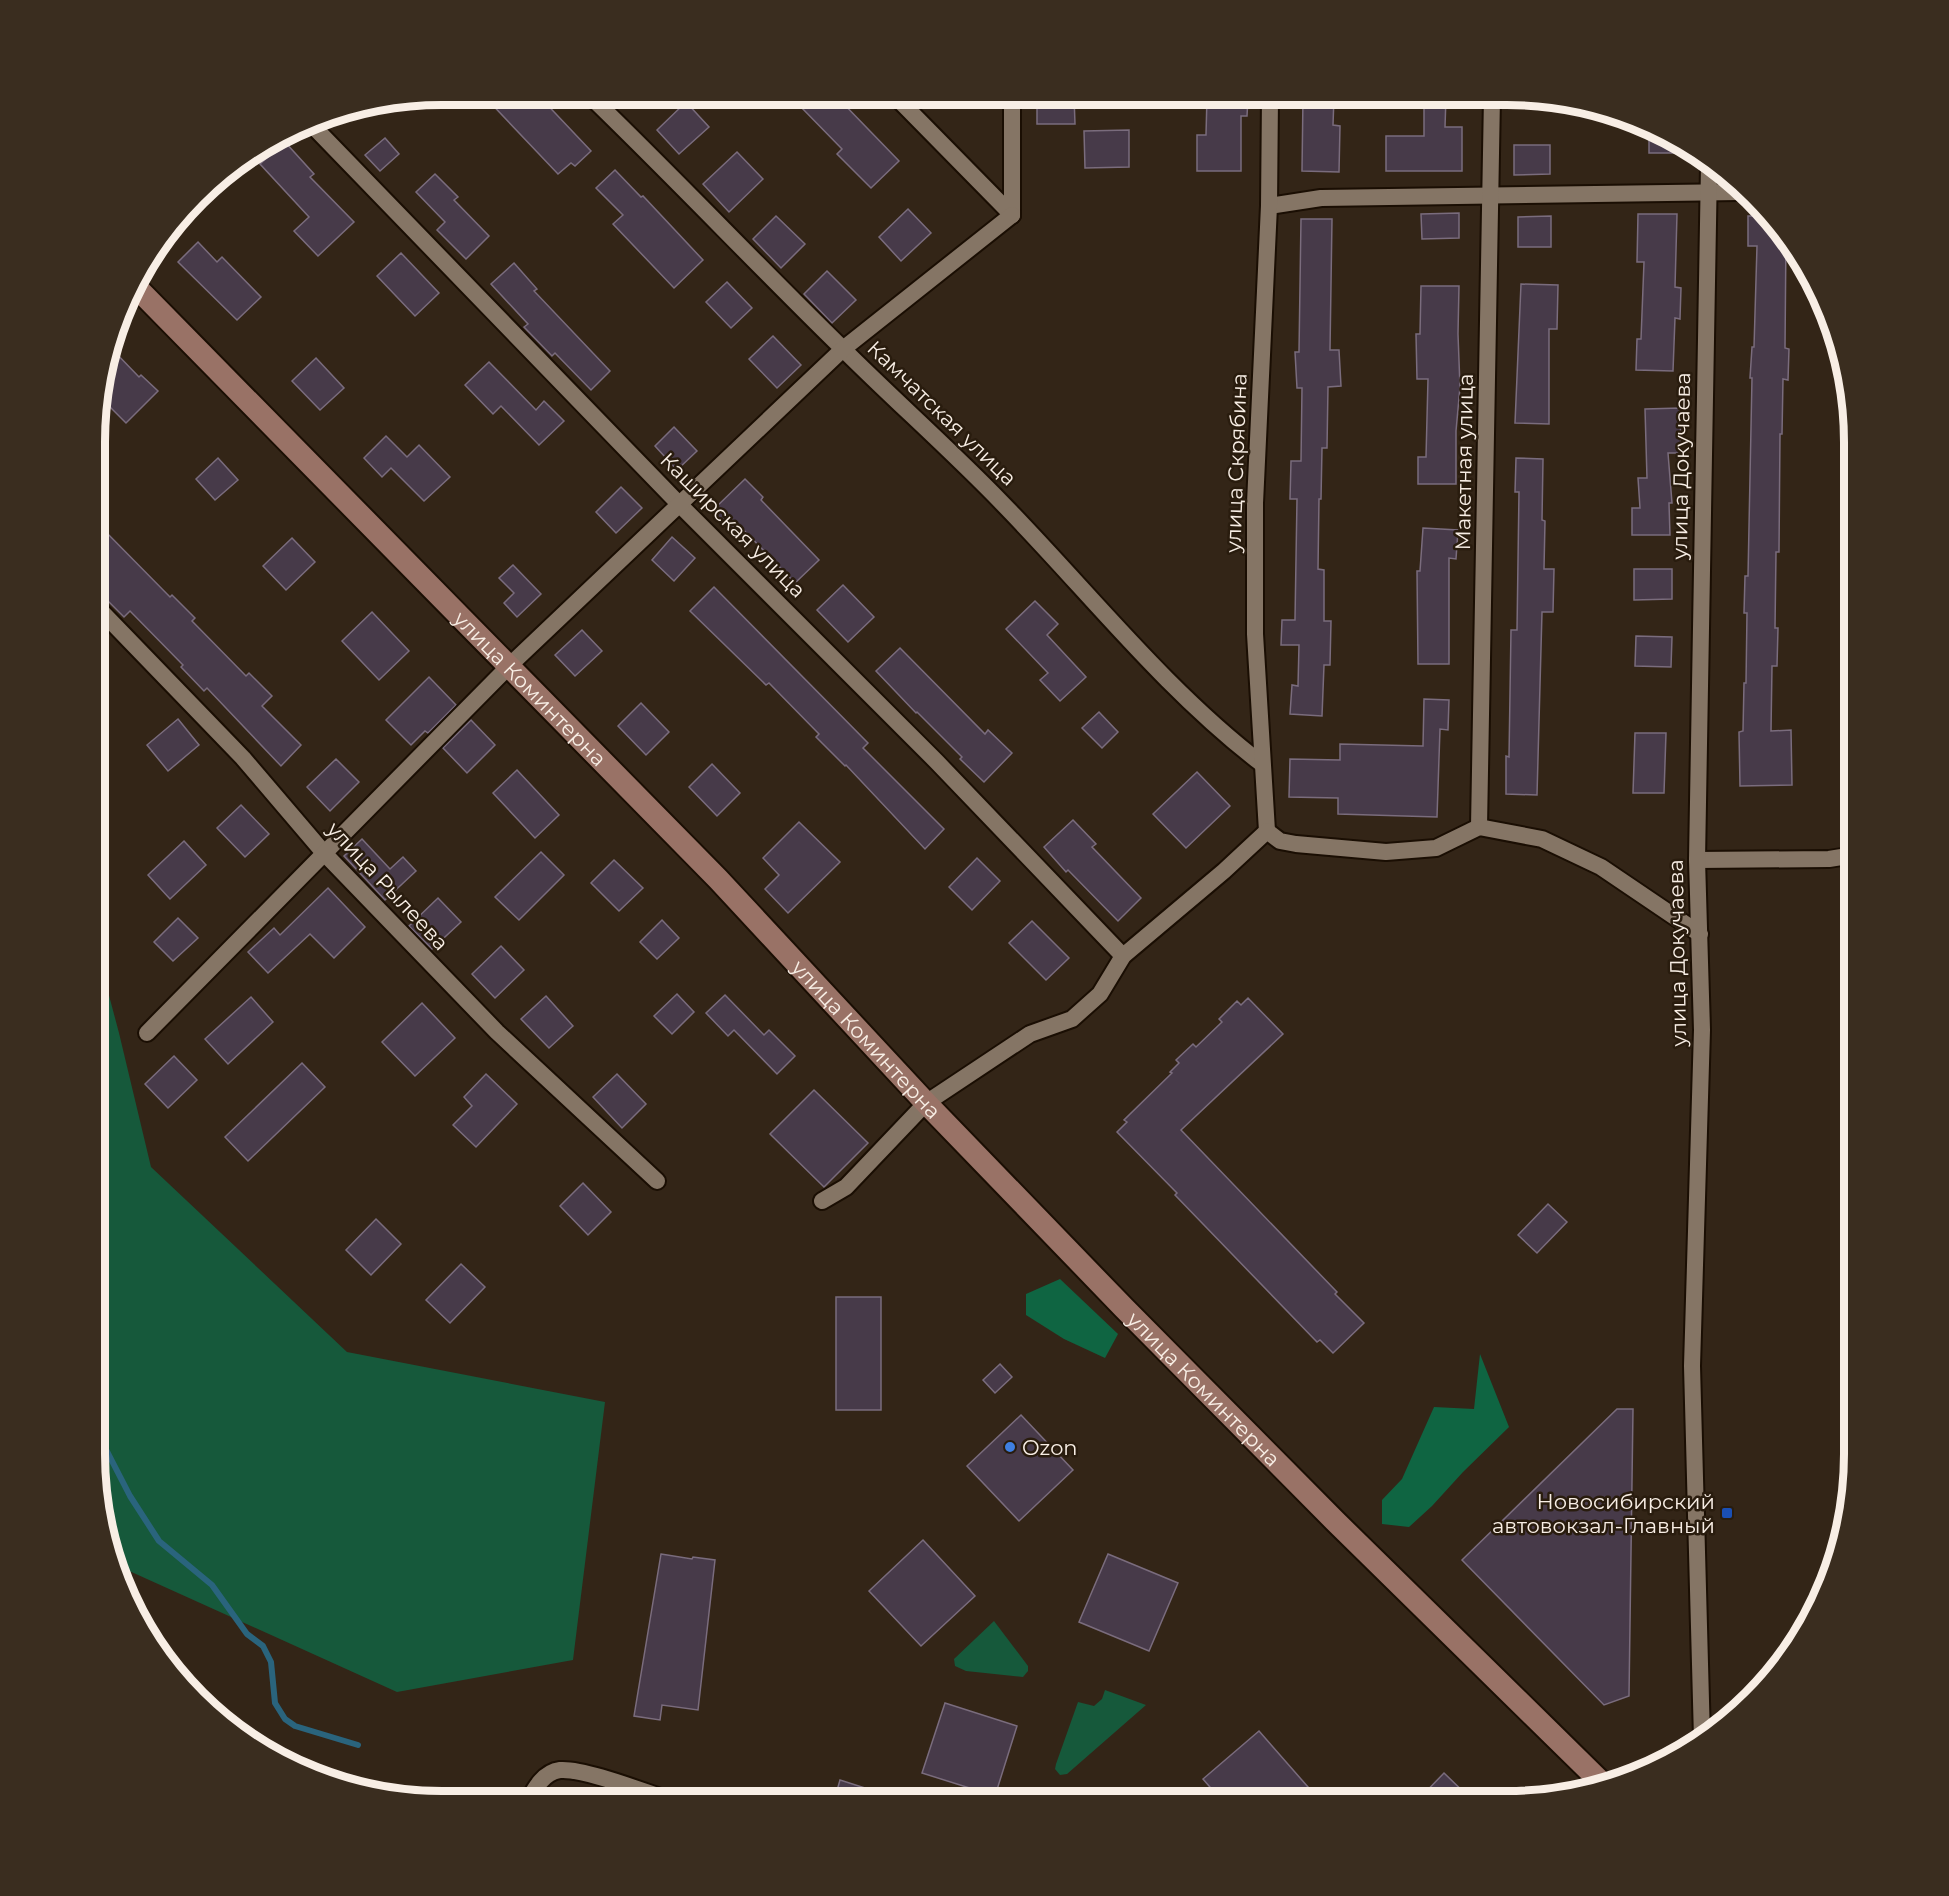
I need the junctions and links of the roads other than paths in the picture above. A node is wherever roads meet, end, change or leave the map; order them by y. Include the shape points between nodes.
1 (599, 105) edge
2 (904, 105) edge
3 (1012, 105) edge
4 (1270, 105) edge
5 (1492, 105) edge
6 (316, 130) edge
7 (1709, 173) edge
8 (1708, 192) junction
9 (1732, 192) edge
10 (1491, 197) junction
11 (1269, 206) junction
12 (1012, 215) junction
13 (141, 292) edge
14 (843, 349) junction
15 (680, 505) junction
16 (105, 615) edge
17 (509, 666) junction
18 (1262, 764) junction
19 (1479, 827) junction
20 (1267, 831) junction
21 (324, 853) junction
22 (1844, 857) edge
23 (1697, 860) junction
24 (1700, 934) junction
25 (1123, 956) junction
26 (147, 1033) dead end
27 (926, 1103) junction
28 (657, 1181) dead end
29 (822, 1201) dead end
30 (1702, 1728) edge
31 (1598, 1779) edge
32 (533, 1791) edge
33 (640, 1791) edge

1 - 14 street, Камчатская улица
2 - 12 street
3 - 12 street
4 - 11 street, улица Скрябина
5 - 10 street, Макетная улица
6 - 15 street, Каширская улица
7 - 8 street, улица Докучаева
8 - 9 street
8 - 10 street
8 - 23 street, улица Докучаева
10 - 11 street via 1321,198
10 - 19 street, Макетная улица
11 - 18 street, улица Скрябина via 1255,503 1255,634
12 - 14 street
13 - 17 street, улица Коминтерна
14 - 15 street
14 - 18 street, Камчатская улица via 952,452 1209,721
15 - 17 street
15 - 25 street, Каширская улица via 937,762
16 - 21 street, улица Рылеева via 243,758
17 - 21 street
17 - 27 street, улица Коминтерна via 718,879
18 - 20 street, улица Скрябина
19 - 20 street via 1436,848 1386,852 1296,844 1280,841
19 - 24 street via 1542,838 1601,867
20 - 25 street
21 - 26 street
21 - 28 street, улица Рылеева via 497,1032
22 - 23 street
23 - 24 street, улица Докучаева
24 - 30 street, улица Докучаева via 1702,1030 1692,1366
25 - 27 street via 1100,994 1072,1019 1030,1034
27 - 29 street via 846,1187
27 - 31 street, улица Коминтерна via 1335,1521
32 - 33 street via 537,1783 559,1770 579,1772

